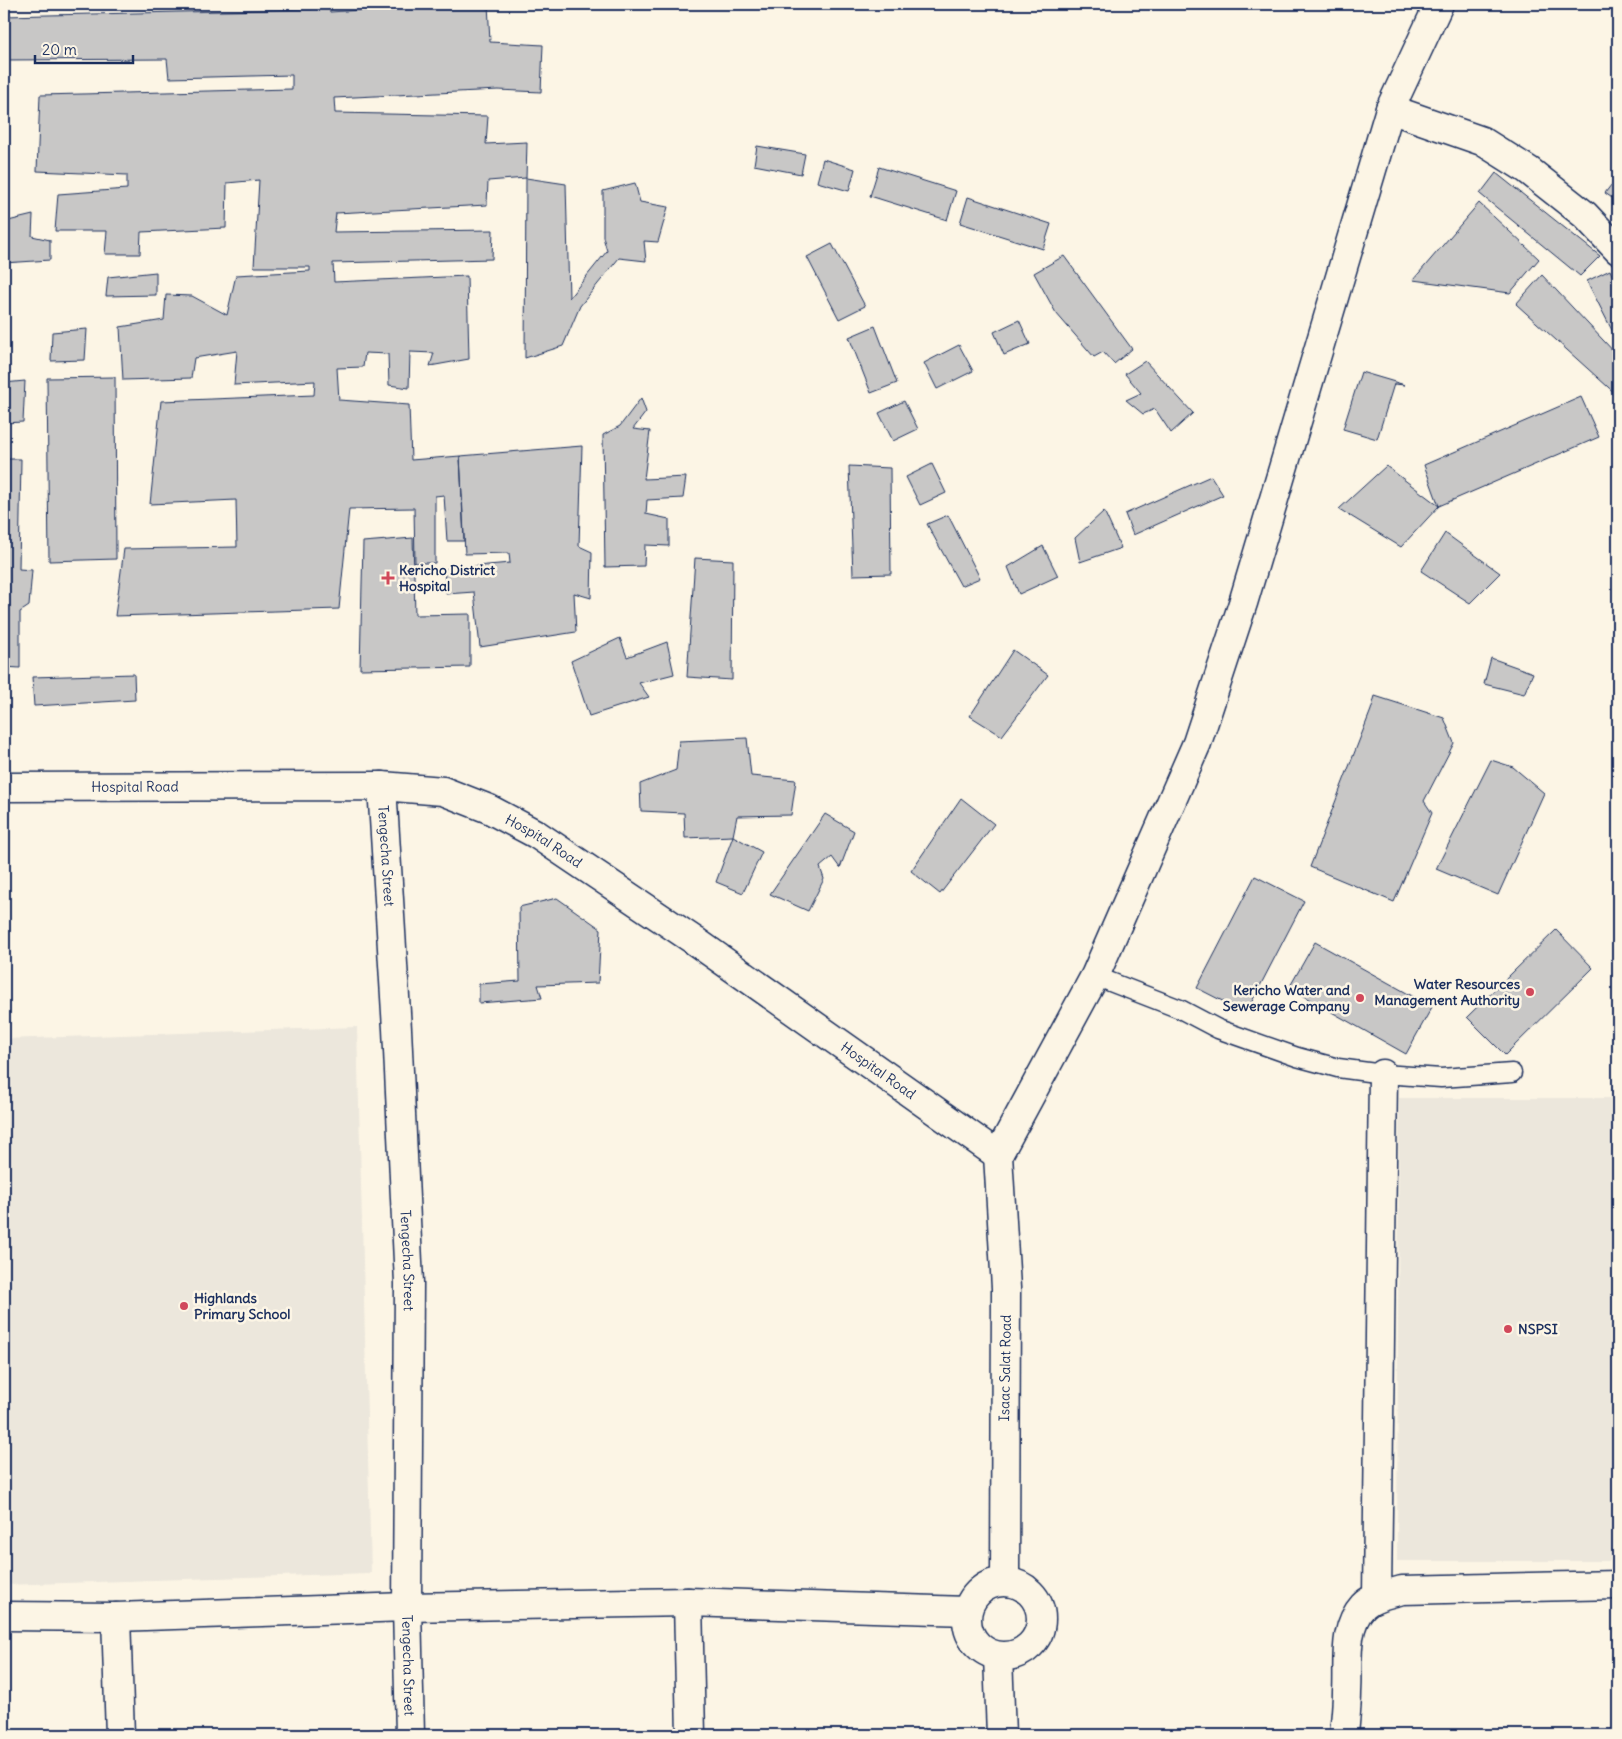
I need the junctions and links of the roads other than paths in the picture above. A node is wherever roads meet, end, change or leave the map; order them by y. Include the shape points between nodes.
1 (1438, 4) edge
2 (1390, 110) junction
3 (1618, 250) edge
4 (382, 786) junction
5 (4, 787) edge
6 (1095, 976) junction
7 (1512, 1073) dead end
8 (1383, 1074) junction
9 (998, 1155) junction
10 (1005, 1581) junction
11 (1618, 1585) edge
12 (1377, 1597) junction
13 (688, 1602) junction
14 (407, 1607) junction
15 (967, 1611) junction
16 (4, 1616) edge
17 (116, 1617) junction
18 (998, 1656) junction
19 (120, 1735) edge
20 (410, 1735) edge
21 (691, 1735) edge
22 (1001, 1735) edge
23 (1344, 1735) edge

1 - 2 street
2 - 3 street via 1482,141 1528,170 1585,215
2 - 6 street via 1243,603 1197,743
4 - 5 street, Hospital Road
4 - 9 street, Hospital Road via 444,791 489,809 536,834
4 - 14 street, Tengecha Street via 398,1029 409,1283
6 - 8 lane via 1271,1048 1338,1068
6 - 9 street
7 - 8 lane via 1440,1078
8 - 12 street
9 - 10 street, Isaac Salat Road via 1006,1288
10 - 15 street via 980,1589
10 - 18 street via 1029,1590 1042,1612 1041,1625 1028,1648 1016,1654
11 - 12 street via 1402,1590
12 - 23 street via 1363,1605 1351,1623
13 - 14 street
13 - 15 street
13 - 21 street
14 - 17 street
14 - 20 street, Tengecha Street
15 - 18 street via 968,1633 986,1652
16 - 17 street
17 - 19 street
18 - 22 street

